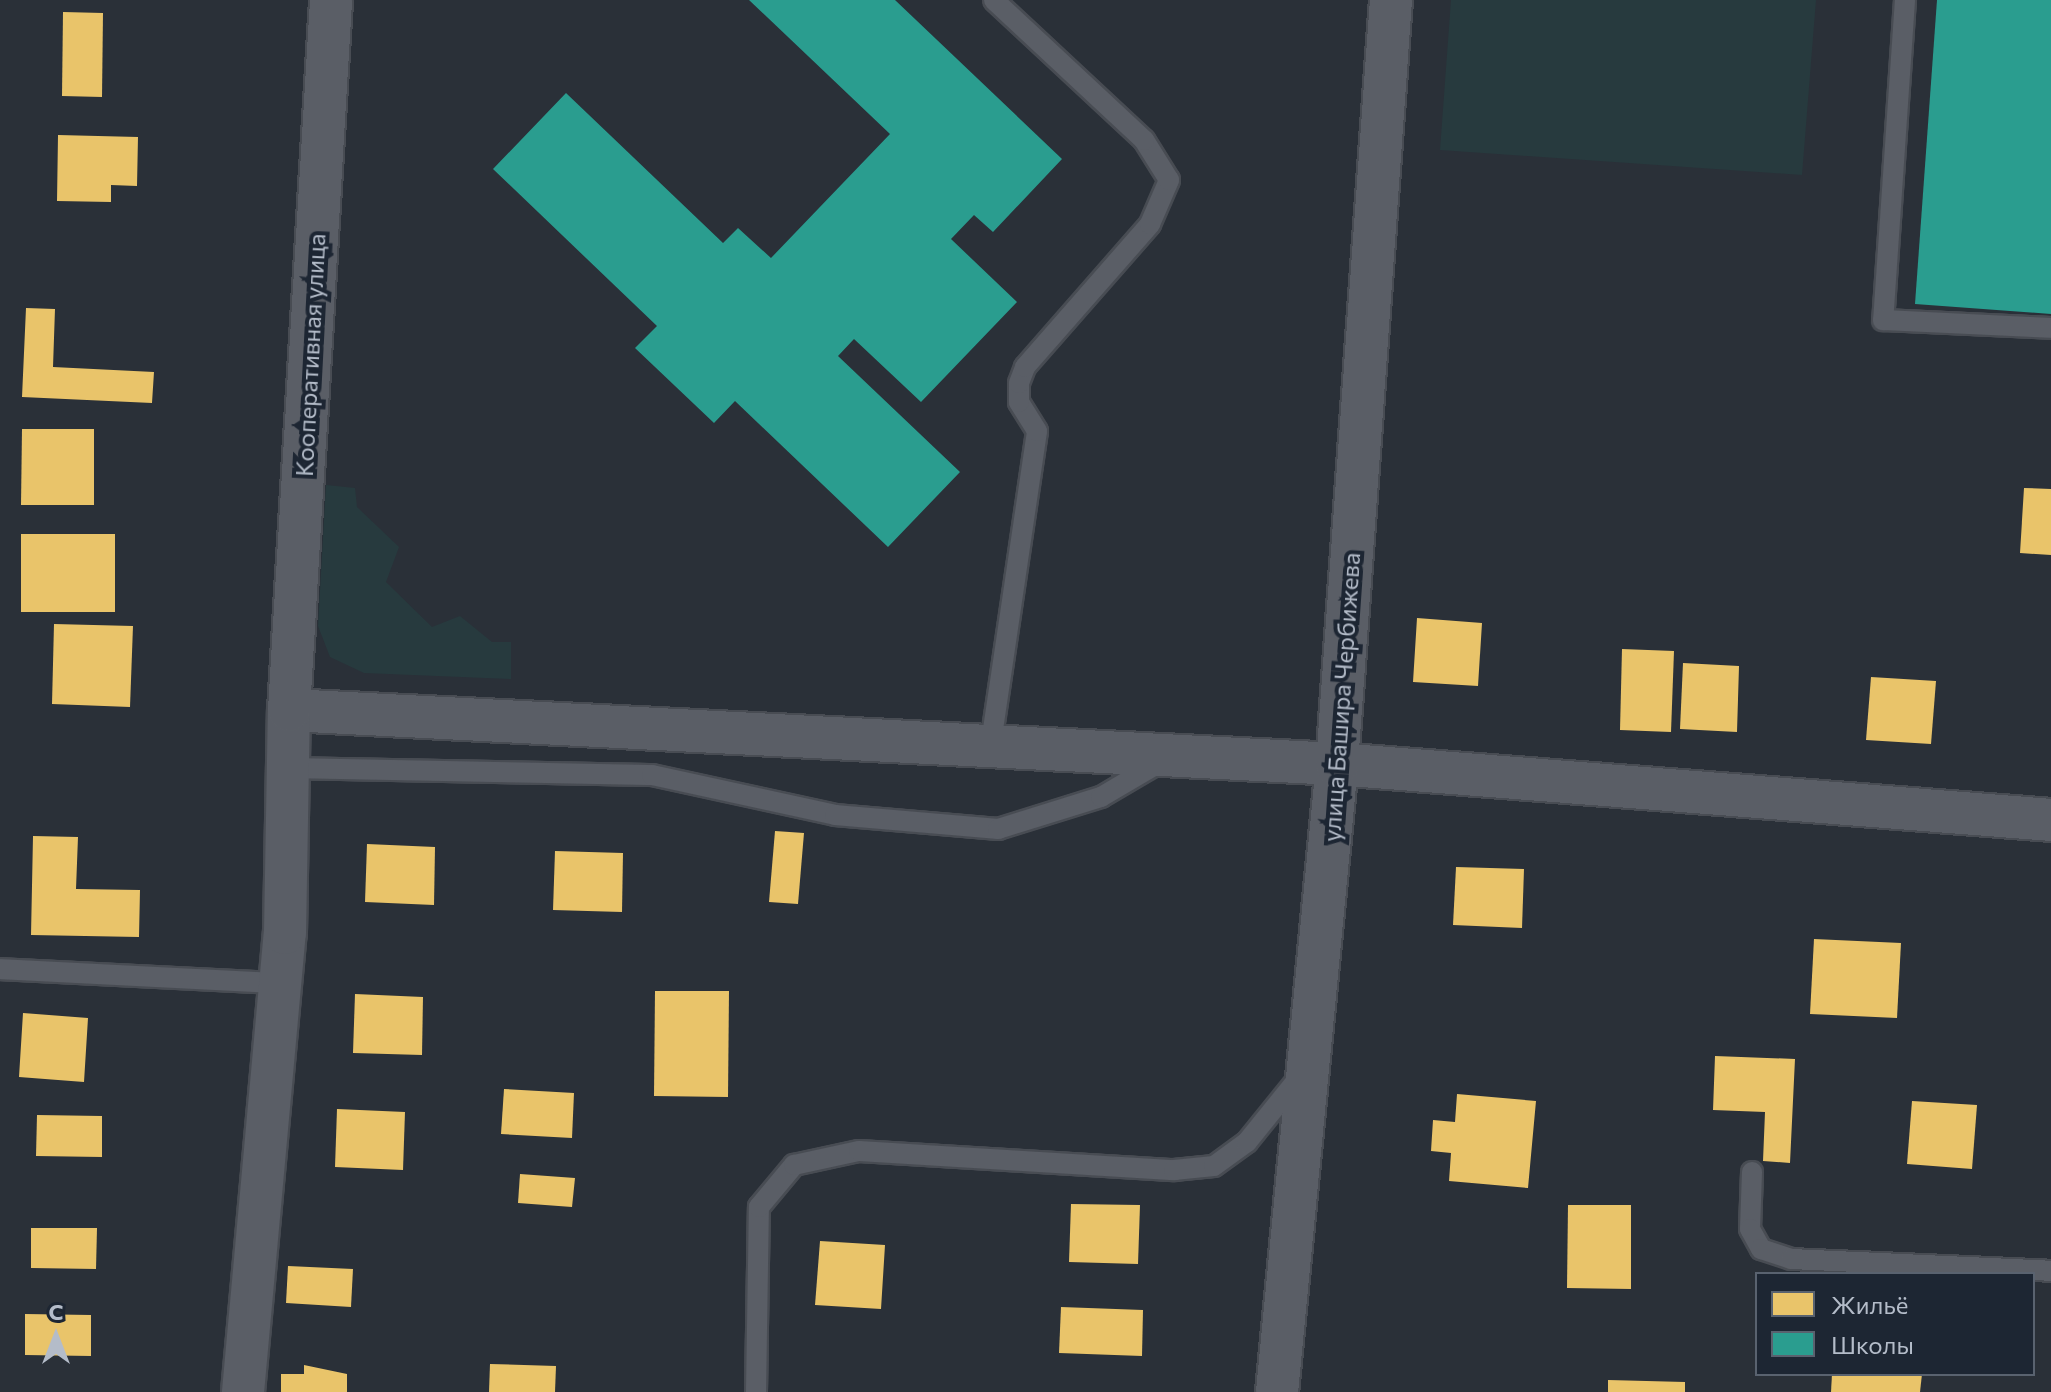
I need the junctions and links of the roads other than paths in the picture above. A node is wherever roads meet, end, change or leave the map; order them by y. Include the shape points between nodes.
1 (331, 0) edge
2 (994, 0) edge
3 (1391, 0) edge
4 (1905, 0) edge
5 (2051, 328) edge
6 (289, 710) junction
7 (991, 743) junction
8 (1173, 755) junction
9 (1337, 764) junction
10 (286, 768) junction
11 (2051, 820) edge
12 (0, 969) edge
13 (280, 983) junction
14 (1311, 1055) junction
15 (1752, 1172) dead end
16 (2051, 1271) edge
17 (243, 1392) edge
18 (756, 1392) edge
19 (1277, 1392) edge

1 - 6 street, Кооперативная улица
2 - 7 lane via 1144,140 1169,180 1150,224 1025,367 1019,383 1019,402 1037,431
3 - 9 street, улица Башира Чербижева
4 - 5 lane via 1883,320
6 - 7 street
6 - 10 street, Кооперативная улица
7 - 8 street
8 - 9 street
8 - 10 lane via 1101,797 998,829 835,815 652,775
9 - 11 street
9 - 14 street, улица Башира Чербижева
10 - 13 street, Кооперативная улица
12 - 13 lane
13 - 17 street, Кооперативная улица
14 - 18 lane via 1282,1105 1214,1166 1174,1170 859,1151 794,1165 759,1207
14 - 19 street, улица Башира Чербижева
15 - 16 lane via 1750,1229 1761,1249 1776,1254

